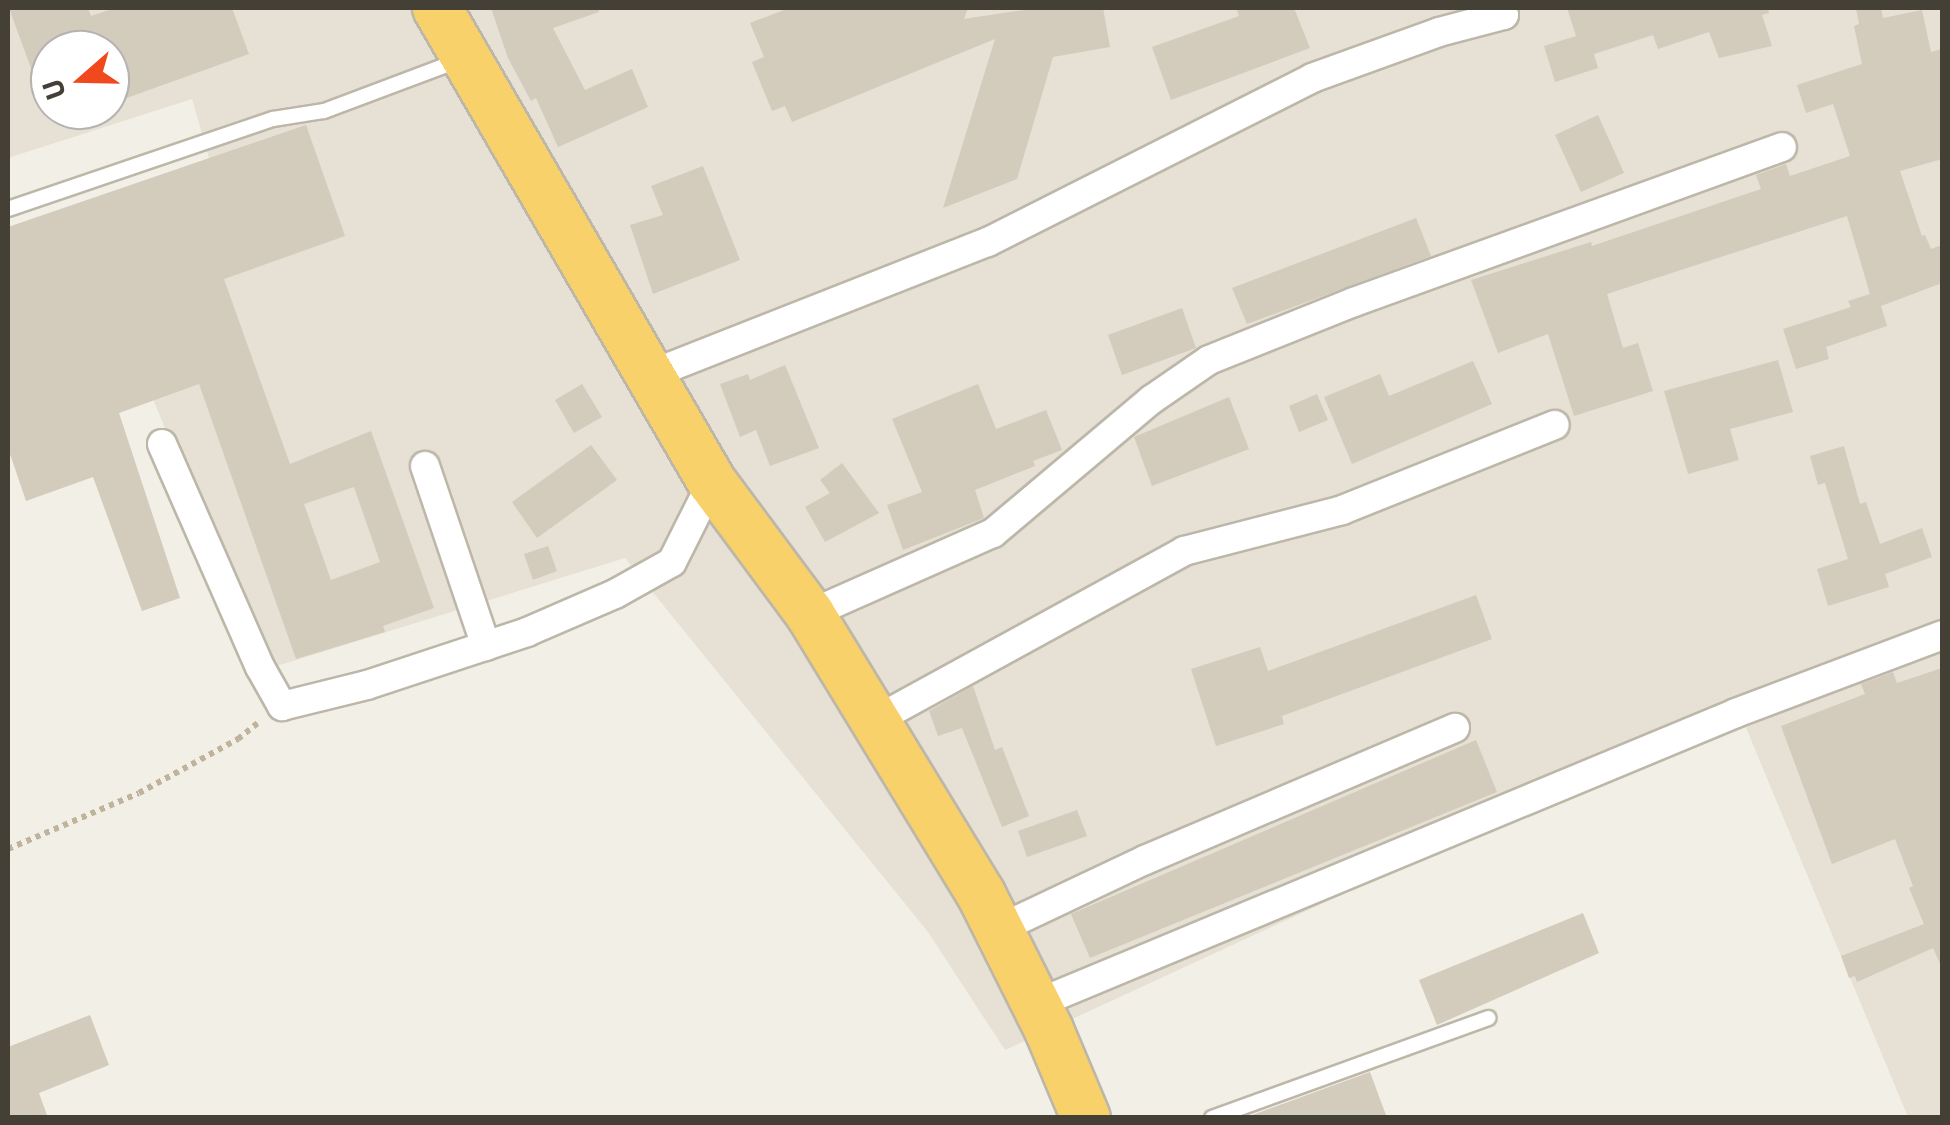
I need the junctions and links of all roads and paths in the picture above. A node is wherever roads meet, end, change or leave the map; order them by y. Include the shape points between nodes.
1 (437, 8) edge
2 (1510, 10) edge
3 (465, 57) junction
4 (1782, 147) dead end
5 (8, 210) edge
6 (647, 376) junction
7 (1555, 426) dead end
8 (162, 444) dead end
9 (425, 466) dead end
10 (712, 482) junction
11 (810, 614) junction
12 (1942, 635) edge
13 (486, 646) junction
14 (282, 706) junction
15 (874, 721) junction
16 (1456, 728) dead end
17 (8, 848) edge
18 (999, 929) junction
19 (1036, 1004) junction
20 (1489, 1018) dead end
21 (1086, 1118) edge
22 (1212, 1118) edge

1 - 3 highway
2 - 6 street via 1312,78 988,242
3 - 5 lane via 324,111 273,119
3 - 6 highway
4 - 11 street via 1209,360 1151,400 993,533
6 - 10 highway
7 - 15 street via 1342,510 1184,551
8 - 14 street
9 - 13 street
10 - 11 highway
10 - 13 street via 672,562 614,594
11 - 15 highway
12 - 19 street via 1736,713
13 - 14 street
14 - 17 path via 238,740 139,793
15 - 18 highway
16 - 18 street
18 - 19 highway
19 - 21 highway
20 - 22 lane

